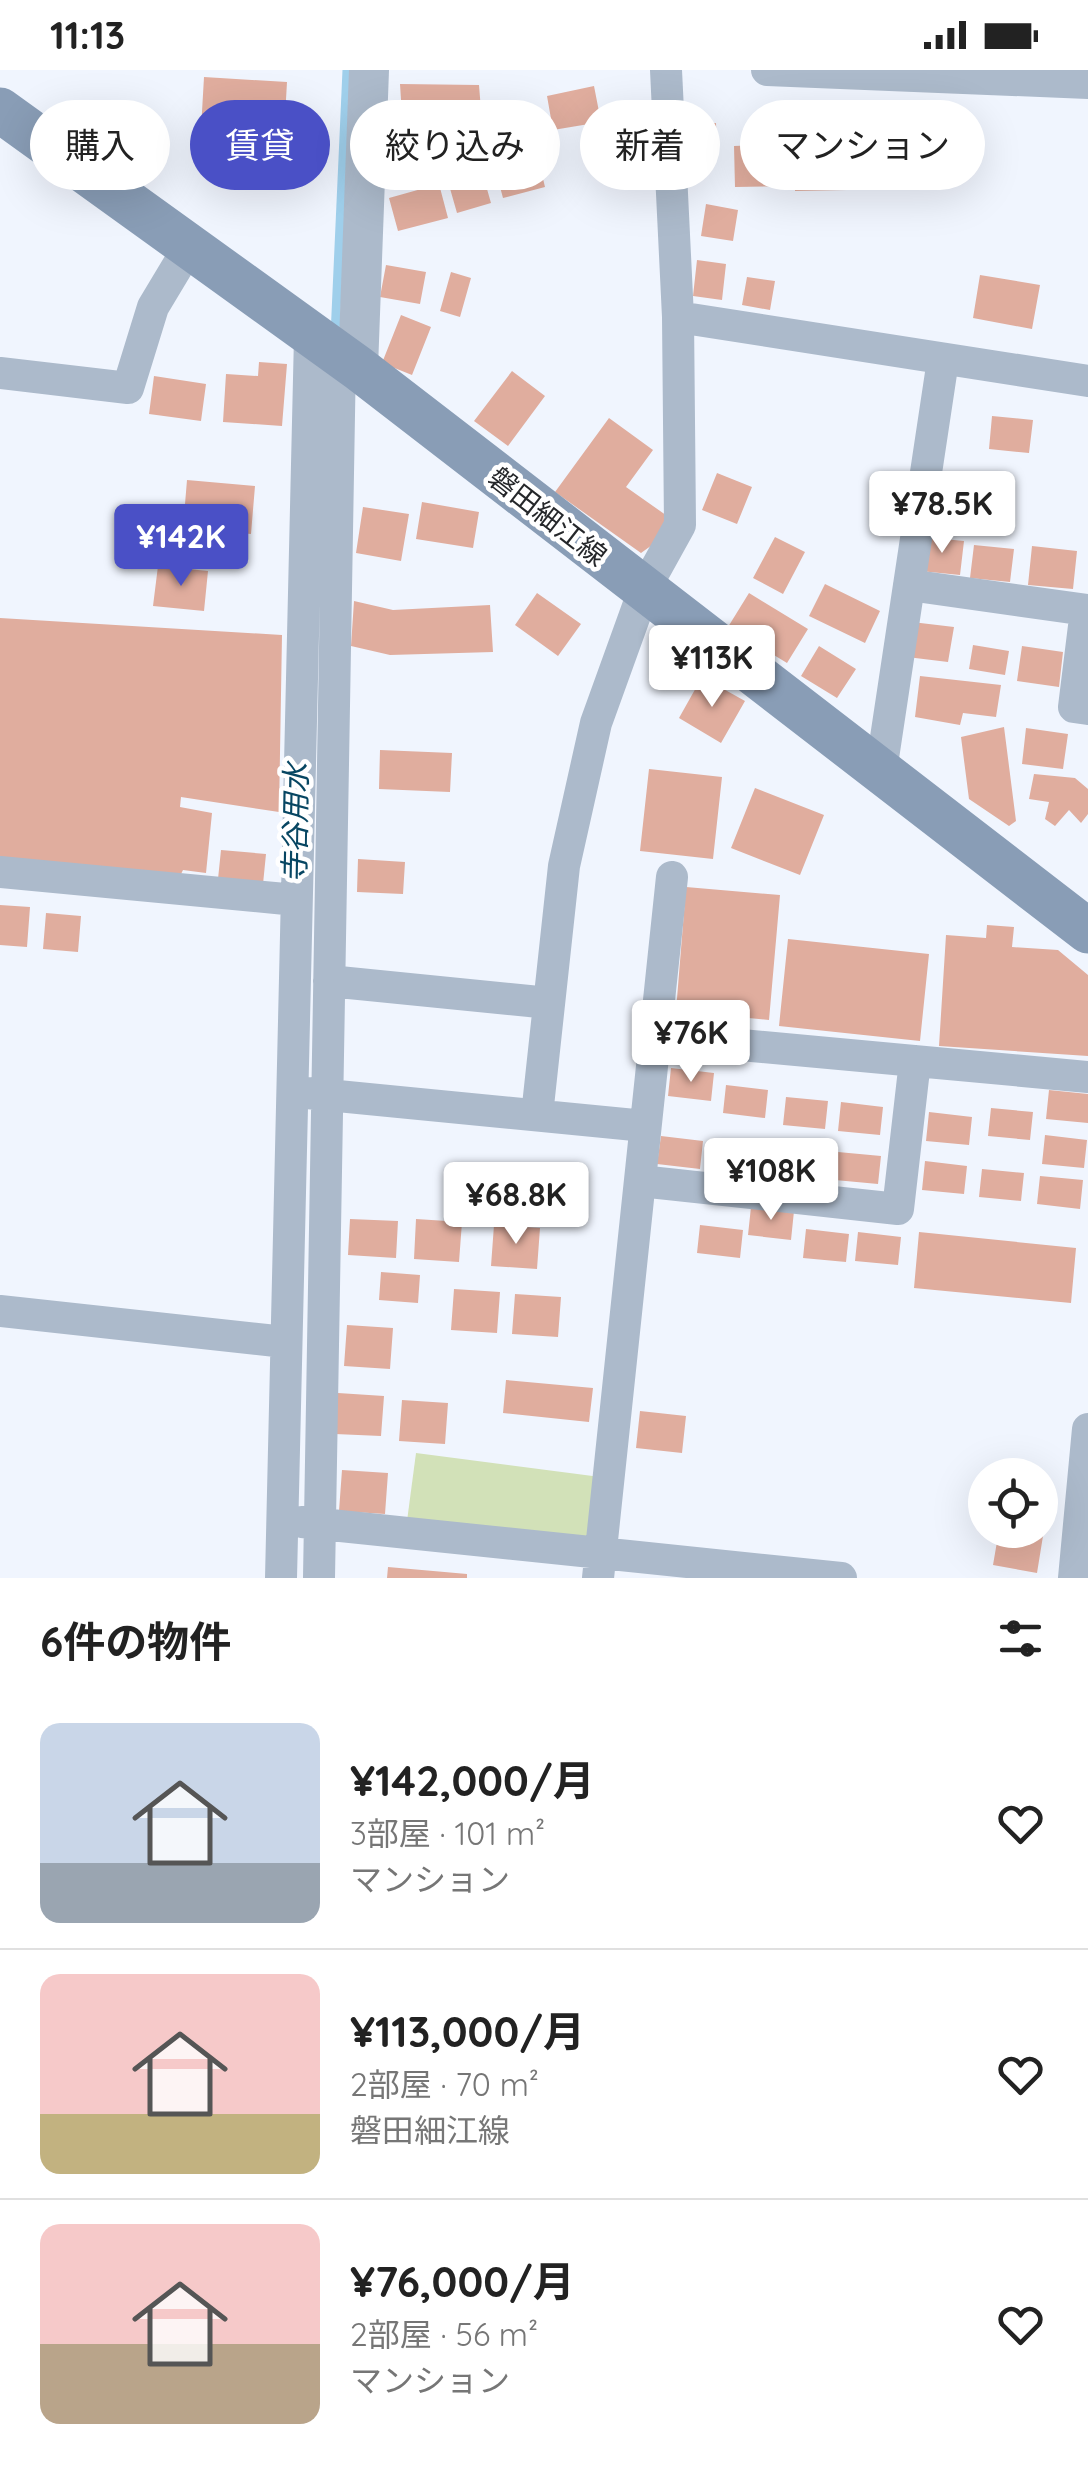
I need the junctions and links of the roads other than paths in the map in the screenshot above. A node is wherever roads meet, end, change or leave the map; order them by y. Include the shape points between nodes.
1 (368, 70) edge
2 (666, 70) edge
3 (767, 70) edge
4 (1088, 83) edge
5 (0, 110) edge
6 (189, 248) junction
7 (678, 316) junction
8 (336, 354) junction
9 (942, 360) junction
10 (0, 373) edge
11 (1088, 381) edge
12 (909, 585) junction
13 (644, 590) junction
14 (1088, 709) edge
15 (881, 771) junction
16 (0, 872) edge
17 (672, 878) dead end
18 (296, 900) junction
19 (1088, 931) edge
20 (330, 981) junction
21 (549, 1002) junction
22 (655, 1038) junction
23 (915, 1062) junction
24 (1088, 1077) edge
25 (309, 1093) junction
26 (537, 1115) junction
27 (645, 1126) junction
28 (640, 1180) junction
29 (0, 1310) edge
30 (285, 1342) junction
31 (1088, 1428) edge
32 (282, 1520) junction
33 (320, 1524) junction
34 (599, 1566) edge
35 (281, 1578) edge
36 (319, 1578) edge
37 (840, 1578) edge
38 (1074, 1578) edge

1 - 8 street
2 - 7 street
3 - 4 street
5 - 6 main road, 磐田細江線
6 - 8 main road, 磐田細江線
6 - 10 street via 152,306 128,388
7 - 9 street
7 - 13 street via 680,525
8 - 13 main road, 磐田細江線
8 - 18 street
8 - 20 street
9 - 11 street
9 - 12 street
12 - 14 street via 1086,610 1074,707
12 - 15 street
13 - 15 main road, 磐田細江線
13 - 21 street via 596,723 564,866
15 - 19 main road, 磐田細江線
16 - 18 street
17 - 22 street
18 - 25 street
20 - 21 street
20 - 25 street
21 - 26 street
22 - 23 street
22 - 27 street
23 - 24 street
23 - 28 street via 898,1208
25 - 26 street
25 - 30 street
25 - 33 street
26 - 27 street
27 - 28 street
28 - 34 street
29 - 30 street
30 - 32 street
31 - 38 street
32 - 33 street
32 - 35 street
33 - 34 street
33 - 36 street
34 - 37 street

